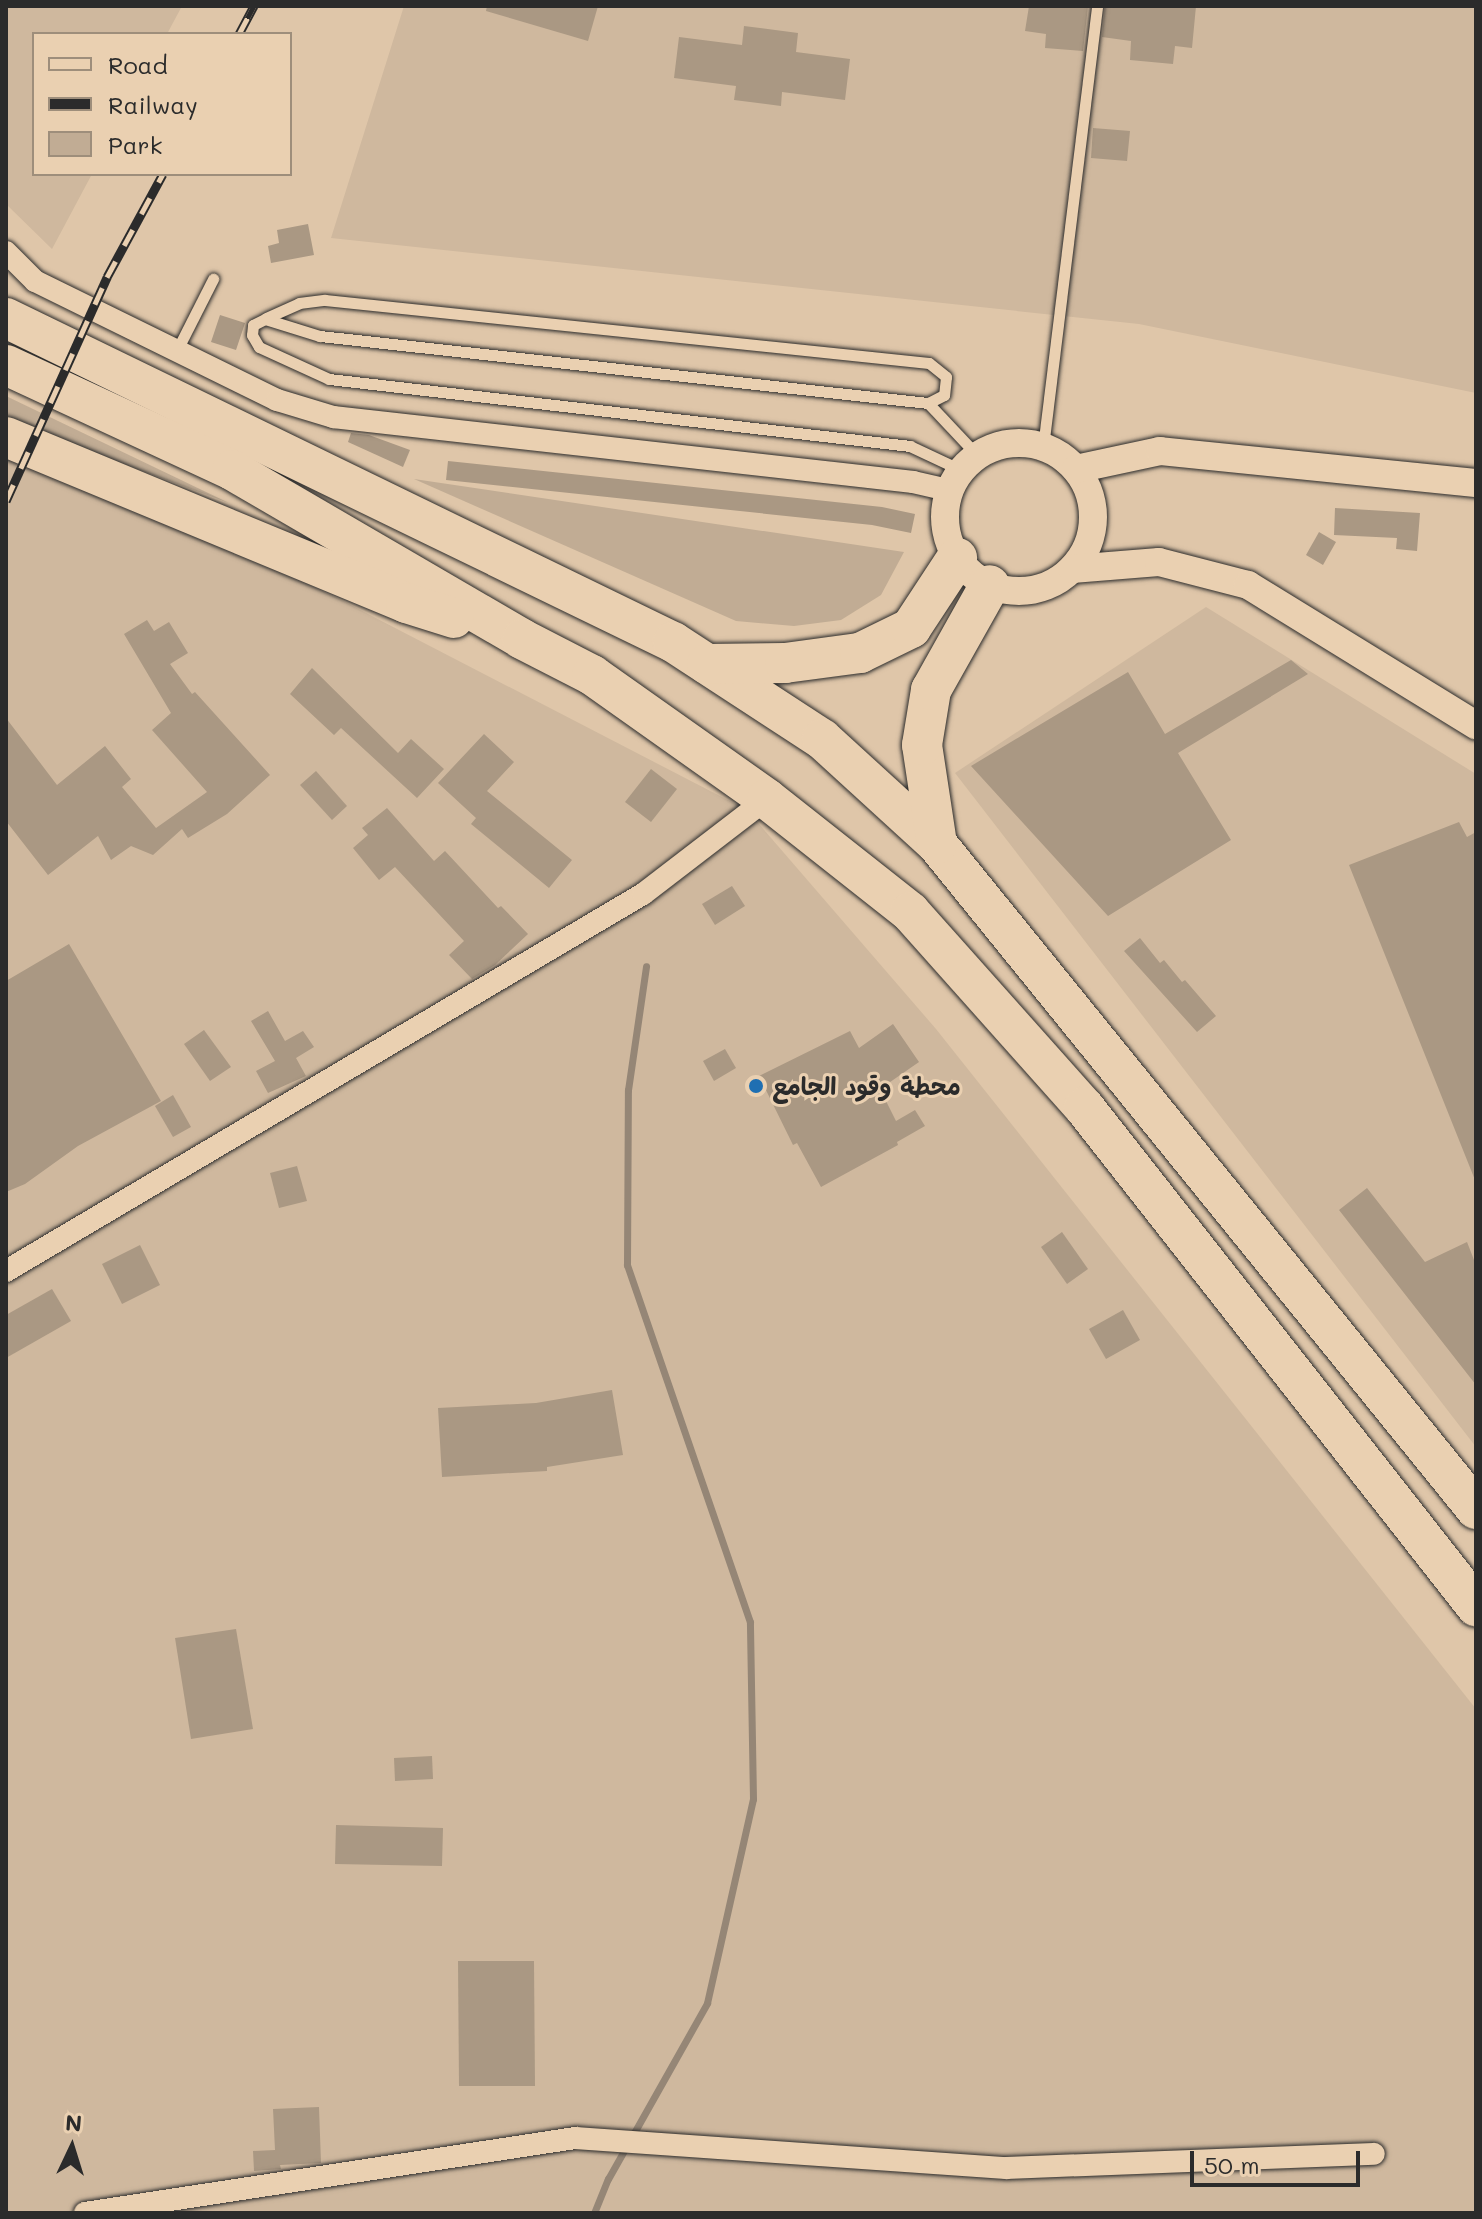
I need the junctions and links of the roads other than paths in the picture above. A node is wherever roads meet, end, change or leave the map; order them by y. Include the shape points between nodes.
1 (1097, 6) edge
2 (6, 252) edge
3 (213, 279) dead end
4 (6, 318) edge
5 (265, 319) junction
6 (177, 350) junction
7 (6, 365) edge
8 (928, 403) junction
9 (6, 437) edge
10 (1043, 447) junction
11 (1076, 469) junction
12 (962, 472) junction
13 (1476, 483) edge
14 (957, 558) junction
15 (1072, 569) junction
16 (990, 585) junction
17 (522, 639) junction
18 (707, 664) junction
19 (1476, 725) edge
20 (767, 799) junction
21 (937, 844) junction
22 (6, 1271) edge
23 (1476, 1509) edge
24 (1476, 1606) edge
25 (1374, 2154) dead end
26 (85, 2213) edge

1 - 10 lane
2 - 6 street via 35,281
3 - 6 lane
4 - 18 highway via 644,628
5 - 8 lane via 320,336
5 - 8 lane via 299,303 325,300 929,363 946,377 944,395
5 - 12 lane via 253,325 259,347 329,379 910,446
6 - 12 street via 277,400 333,417 913,482
7 - 17 highway via 232,470
8 - 12 lane
9 - 17 highway via 406,603
10 - 11 street
10 - 12 street via 1009,444
11 - 13 street via 1160,451
11 - 15 street via 1093,509 1085,551
12 - 14 street via 944,513
14 - 16 street
14 - 18 highway via 911,628 860,653 785,663
15 - 16 street via 1034,590
15 - 19 street via 1159,562 1248,585
16 - 21 highway via 931,690 922,745
17 - 20 highway via 592,675
18 - 21 highway via 822,739
20 - 22 street via 643,894
20 - 24 highway via 910,912 1084,1107
21 - 23 highway
25 - 26 street via 1006,2168 575,2138

